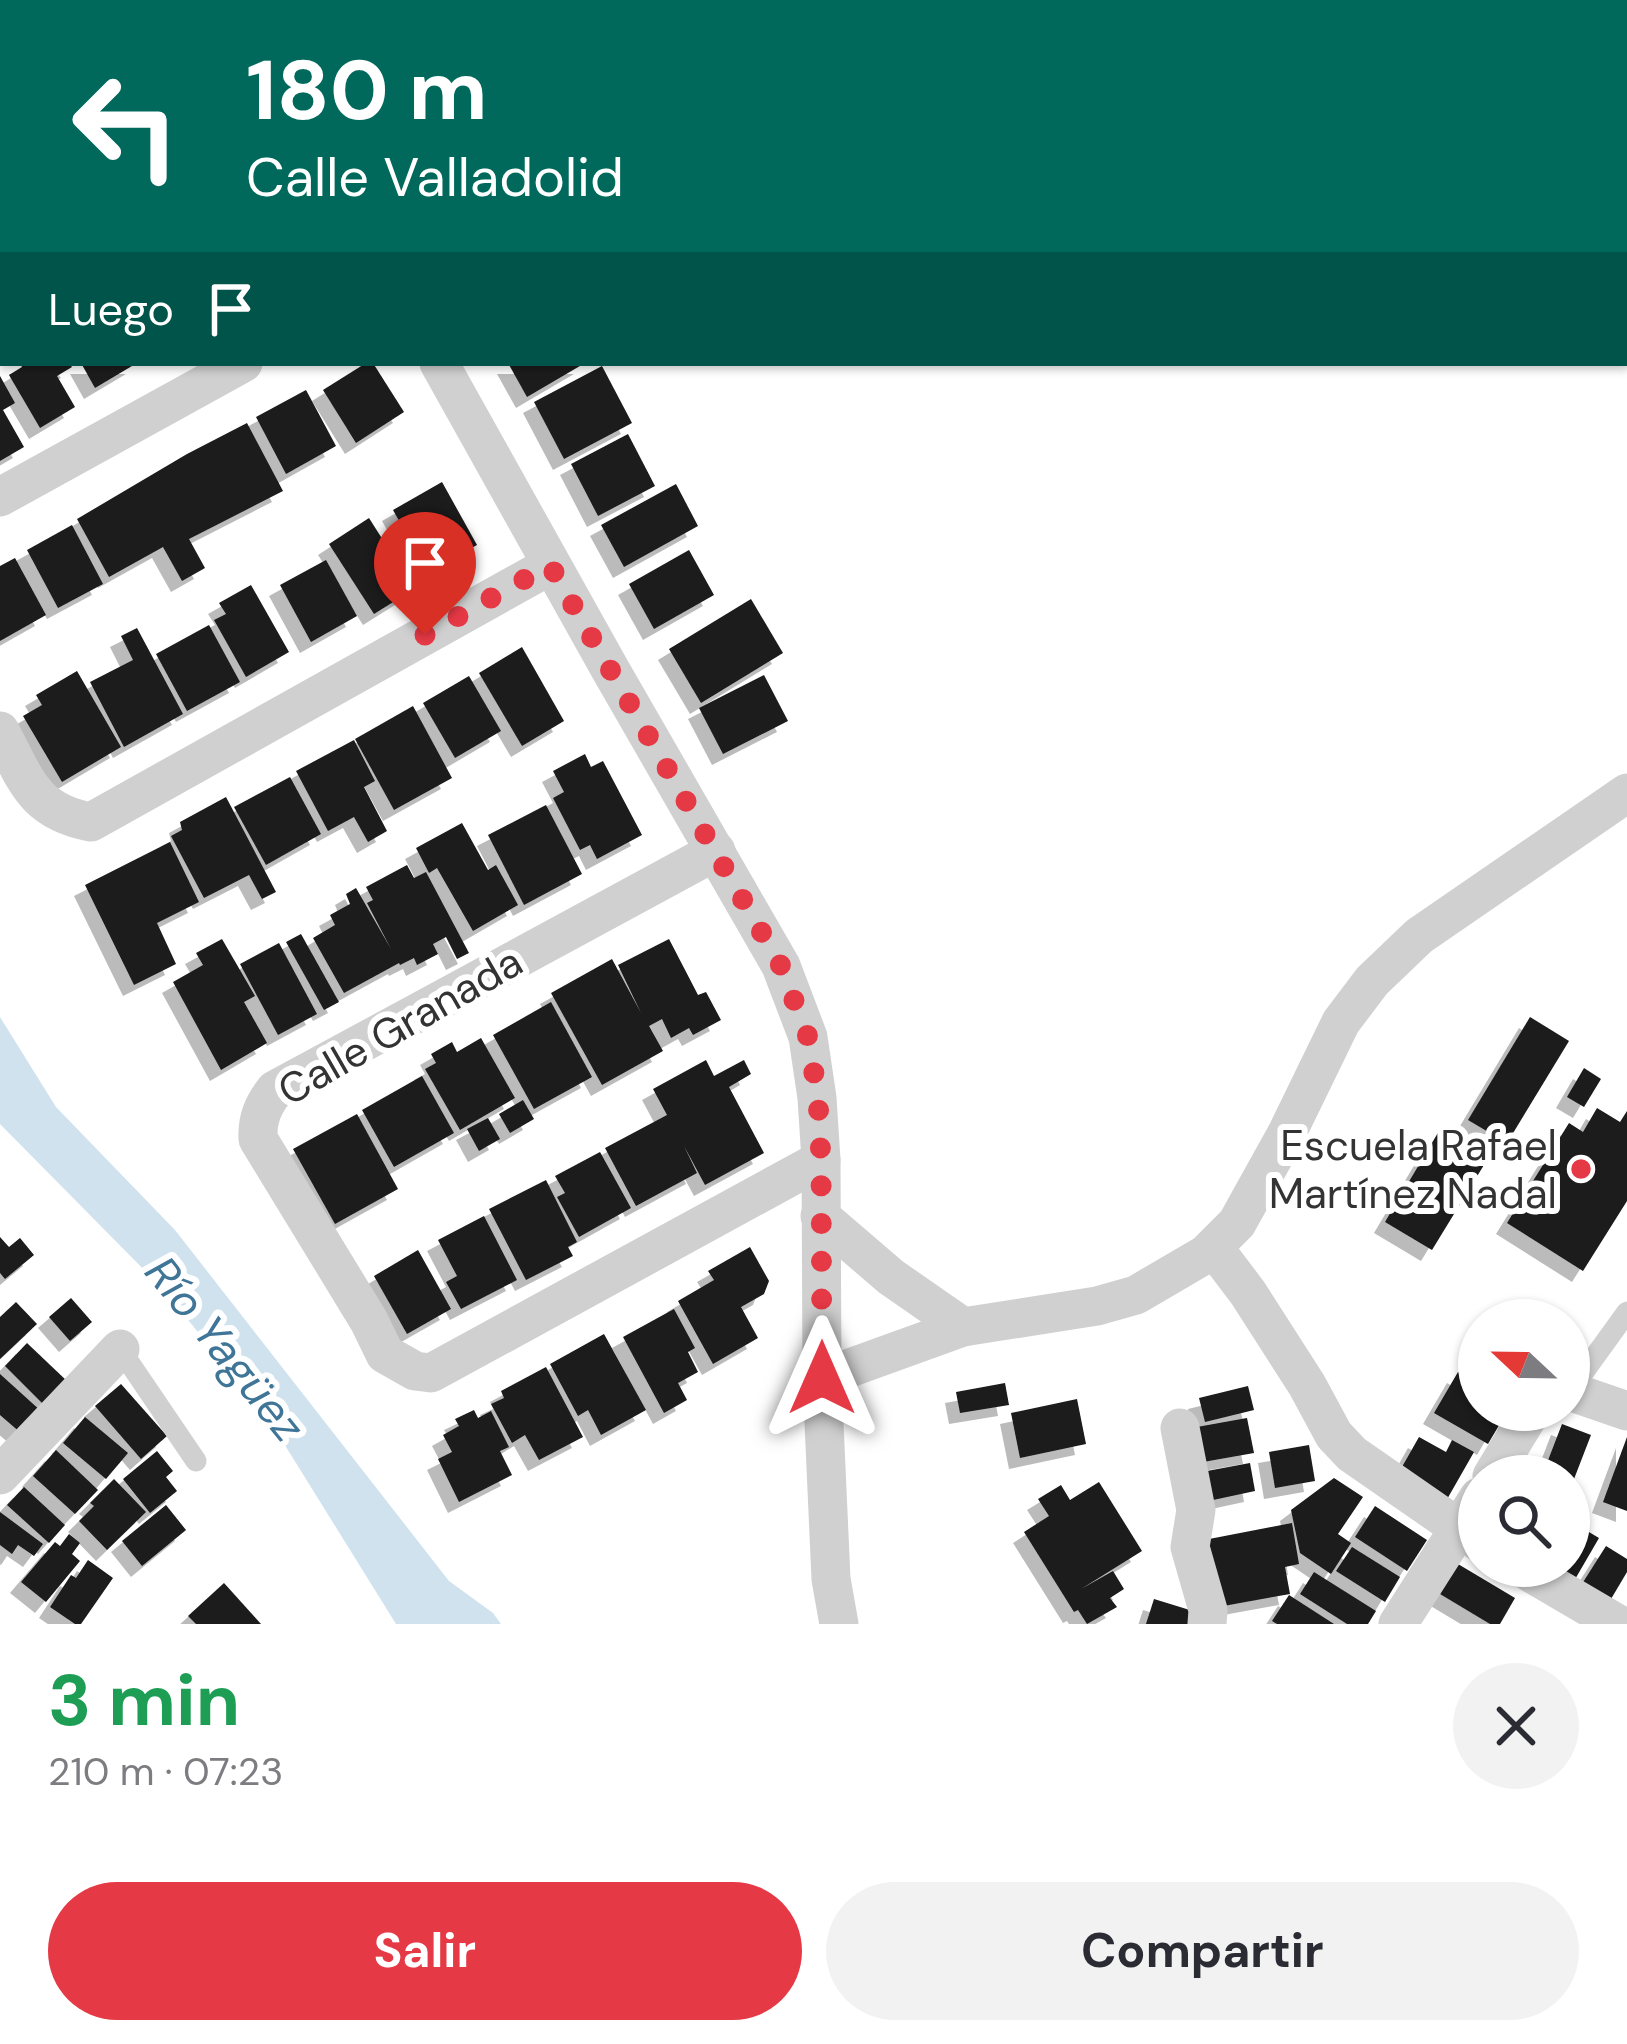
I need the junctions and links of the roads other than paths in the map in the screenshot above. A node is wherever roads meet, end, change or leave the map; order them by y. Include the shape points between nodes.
1 (237, 366) edge
2 (441, 366) edge
3 (0, 497) edge
4 (550, 565) junction
5 (0, 731) edge
6 (1627, 793) edge
7 (716, 851) junction
8 (821, 1160) junction
9 (820, 1216) junction
10 (1214, 1248) junction
11 (1627, 1312) edge
12 (963, 1327) junction
13 (120, 1349) joint
14 (1590, 1362) edge
15 (822, 1378) junction
16 (1590, 1398) edge
17 (1627, 1411) edge
18 (1180, 1428) dead end
19 (196, 1461) dead end
20 (0, 1475) edge
21 (1458, 1515) edge
22 (1458, 1542) edge
23 (1555, 1587) edge
24 (839, 1624) edge
25 (1207, 1624) edge
26 (1398, 1624) edge
27 (1618, 1624) edge

1 - 3 street
2 - 4 street
4 - 5 street via 91,821 36,797
4 - 7 street
6 - 10 street via 1419,936 1372,981 1341,1022 1238,1222
7 - 8 street via 781,966 808,1037
7 - 8 street, Calle Granada via 275,1090 258,1139 385,1354 431,1373
8 - 9 street
9 - 12 street
9 - 15 street
10 - 12 street via 1136,1295
10 - 21 street via 1334,1435 1352,1454
11 - 14 lane
12 - 15 street
13 - 19 lane
13 - 20 street
15 - 24 street
16 - 17 street
18 - 25 street via 1196,1510 1190,1547
22 - 26 street
23 - 27 street

